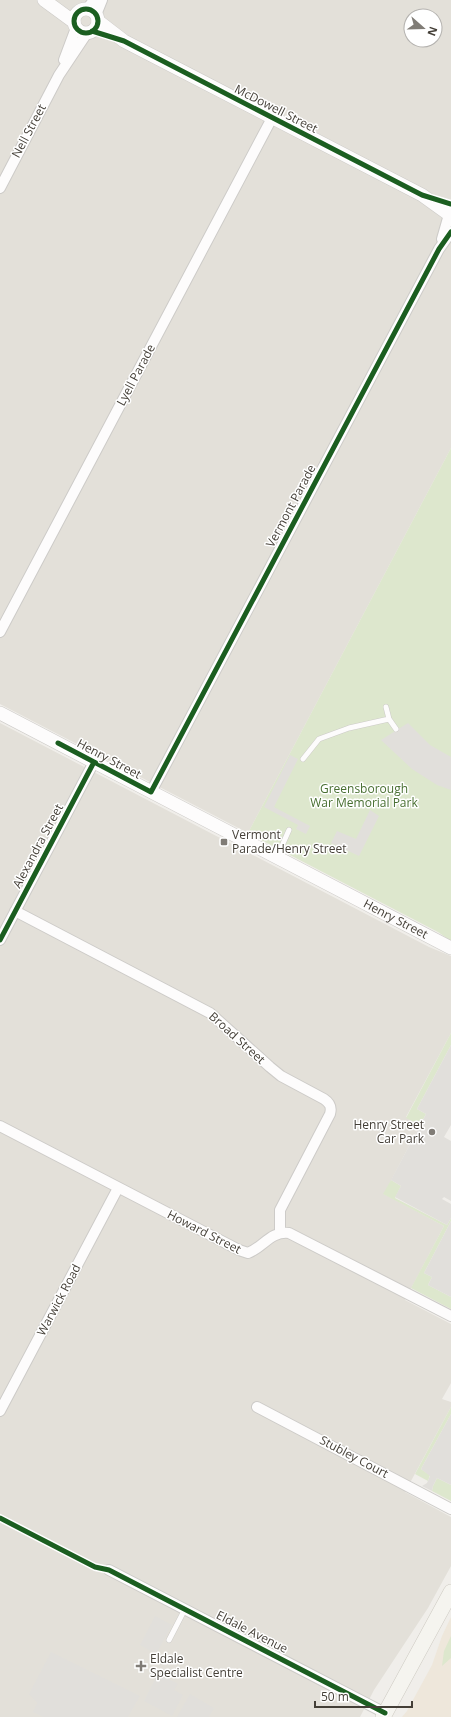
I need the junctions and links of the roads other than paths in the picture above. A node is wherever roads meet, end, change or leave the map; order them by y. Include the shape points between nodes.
1 (44, 0) edge
2 (50, 0) edge
3 (102, 0) edge
4 (87, 19) edge
5 (272, 118) junction
6 (0, 188) edge
7 (450, 212) edge
8 (451, 232) edge
9 (439, 249) junction
10 (0, 632) edge
11 (386, 708) dead end
12 (0, 713) edge
13 (389, 719) junction
14 (396, 729) dead end
15 (303, 759) dead end
16 (94, 762) junction
17 (151, 792) junction
18 (289, 830) dead end
19 (276, 858) junction
20 (15, 911) junction
21 (0, 940) edge
22 (451, 948) edge
23 (0, 1126) edge
24 (118, 1188) junction
25 (280, 1233) junction
26 (451, 1316) edge
27 (257, 1406) dead end
28 (0, 1411) edge
29 (451, 1509) edge
30 (0, 1518) edge
31 (108, 1570) joint
32 (451, 1592) edge
33 (185, 1609) junction
34 (169, 1640) dead end
35 (384, 1715) edge

1 - 4 street, McDowell Street
2 - 4 street
3 - 4 street, Nell Street
4 - 5 street, McDowell Street
4 - 6 street, Nell Street
5 - 7 street, McDowell Street
5 - 10 street, Lyell Parade
7 - 9 street, Vermont Parade
8 - 9 street, Vermont Parade
9 - 17 street, Vermont Parade
11 - 13 lane
12 - 16 street, Henry Street
13 - 14 lane
13 - 15 lane via 349,728 319,739
16 - 17 street, Henry Street
16 - 20 street, Alexandra Street
17 - 19 street, Henry Street
18 - 19 lane
19 - 22 street, Henry Street
20 - 21 street, Alexandra Street
20 - 25 street, Broad Street via 210,1013 281,1076 330,1103 330,1114 280,1210
23 - 24 street, Howard Street
24 - 25 street, Howard Street via 244,1252 252,1251 268,1238
24 - 28 street, Warwick Road
25 - 26 street via 294,1235
27 - 29 street, Stubley Court
30 - 31 lane via 95,1567
31 - 33 street, Eldale Avenue
32 - 35 main road
33 - 34 lane
33 - 35 street, Eldale Avenue

